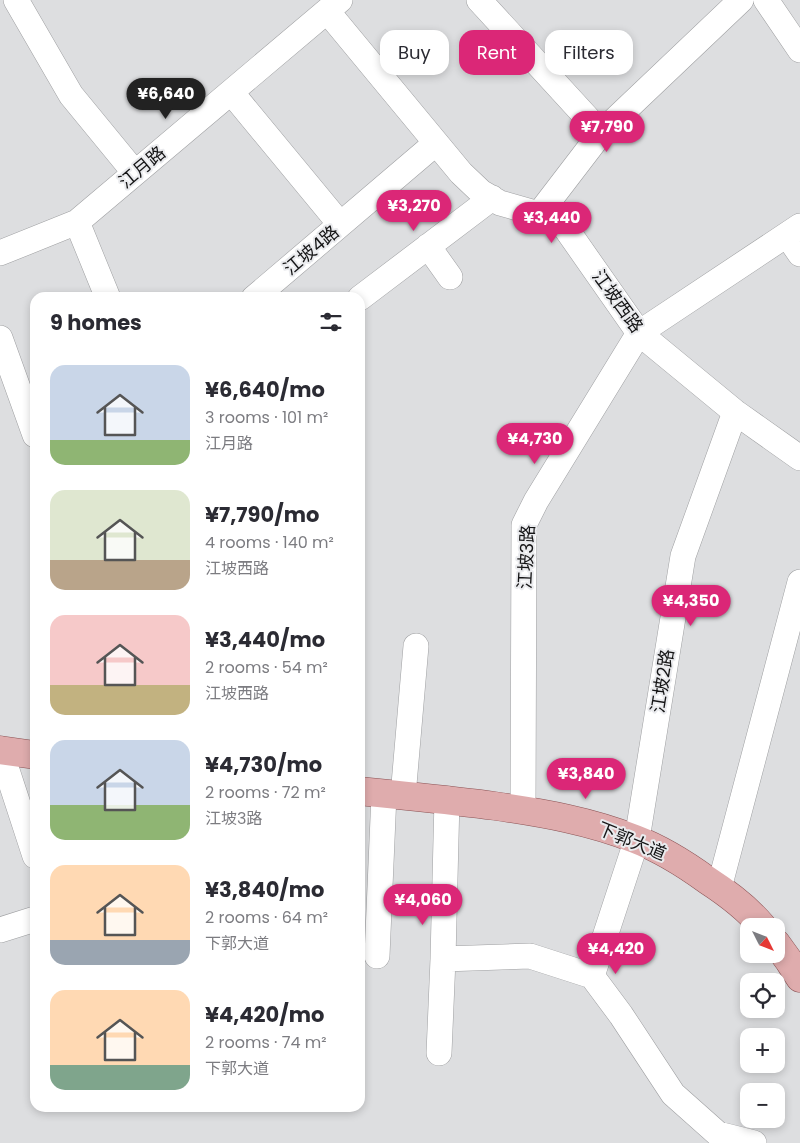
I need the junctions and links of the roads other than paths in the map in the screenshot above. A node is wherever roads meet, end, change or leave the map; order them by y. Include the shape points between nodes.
1 (16, 0) edge
2 (479, 0) edge
3 (741, 0) edge
4 (766, 0) edge
5 (334, 6) edge
6 (800, 50) edge
7 (231, 92) junction
8 (601, 133) junction
9 (436, 143) junction
10 (135, 173) junction
11 (492, 198) junction
12 (539, 214) junction
13 (77, 222) junction
14 (340, 224) junction
15 (796, 238) edge
16 (428, 246) junction
17 (0, 253) edge
18 (450, 277) dead end
19 (106, 292) edge
20 (261, 292) edge
21 (365, 294) edge
22 (639, 333) junction
23 (0, 338) edge
24 (735, 412) junction
25 (30, 421) edge
26 (800, 458) edge
27 (800, 582) edge
28 (416, 646) dead end
29 (0, 750) edge
30 (30, 754) edge
31 (382, 794) edge
32 (446, 799) junction
33 (523, 810) junction
34 (637, 839) junction
35 (30, 841) edge
36 (719, 888) junction
37 (754, 918) edge
38 (30, 921) edge
39 (0, 930) edge
40 (785, 955) edge
41 (377, 956) dead end
42 (443, 959) junction
43 (799, 975) edge
44 (592, 976) junction
45 (439, 1053) dead end
46 (716, 1138) edge
47 (754, 1143) edge

1 - 10 street via 71,94
2 - 8 street
3 - 8 street
4 - 6 street
5 - 7 street, 江月路
5 - 9 street, 江坡西路
7 - 10 street, 江月路
7 - 14 street
8 - 12 street
9 - 11 street, 江坡西路 via 461,173
9 - 14 street, 江坡4路
10 - 13 street, 江月路
11 - 12 street, 江坡西路
11 - 16 street
12 - 22 street, 江坡西路 via 560,220
13 - 17 street, 江月路
13 - 19 street
14 - 20 street, 江坡4路
15 - 22 street, 江坡3路
16 - 18 street
16 - 21 street
22 - 24 street, 江坡西路
22 - 33 street, 江坡3路 via 524,525
23 - 25 street
24 - 26 street, 江坡西路
24 - 34 street, 江坡2路 via 683,556
27 - 36 street
28 - 31 street
29 - 30 main road
29 - 35 street
31 - 32 main road, 下郭大道
31 - 41 street
32 - 33 main road, 下郭大道
32 - 42 street
33 - 34 main road, 下郭大道 via 572,819
34 - 36 main road, 下郭大道
34 - 44 street, 江坡2路
36 - 37 main road, 下郭大道
38 - 39 street
40 - 43 main road
42 - 44 street via 530,956
42 - 45 street
44 - 46 street via 673,1094
46 - 47 street

